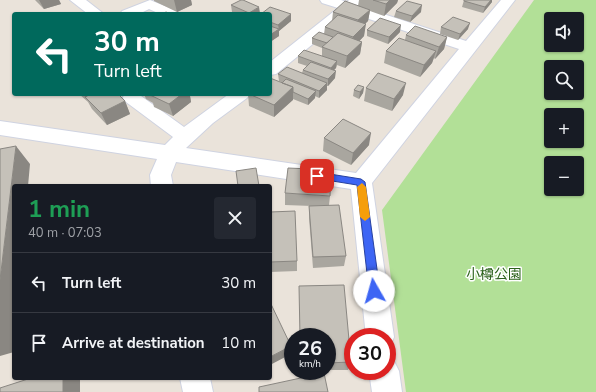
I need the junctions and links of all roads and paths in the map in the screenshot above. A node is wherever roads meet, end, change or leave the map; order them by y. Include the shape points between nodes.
1 (77, 0) edge
2 (327, 0) edge
3 (508, 0) edge
4 (352, 4) edge
5 (94, 12) edge
6 (131, 12) edge
7 (167, 12) edge
8 (469, 47) junction
9 (272, 68) edge
10 (127, 96) edge
11 (238, 96) edge
12 (0, 128) edge
13 (184, 136) junction
14 (170, 154) junction
15 (361, 182) junction
16 (162, 184) edge
17 (379, 328) edge
18 (195, 380) edge
19 (385, 380) edge
20 (198, 392) edge
21 (386, 392) edge

1 - 5 street
2 - 4 street
3 - 8 street
4 - 8 street
4 - 9 street
6 - 7 street via 149,4
8 - 15 street
10 - 13 street
11 - 13 street
12 - 14 street
13 - 14 street
14 - 15 street
14 - 16 street via 160,174
15 - 17 street
18 - 20 street
19 - 21 street

